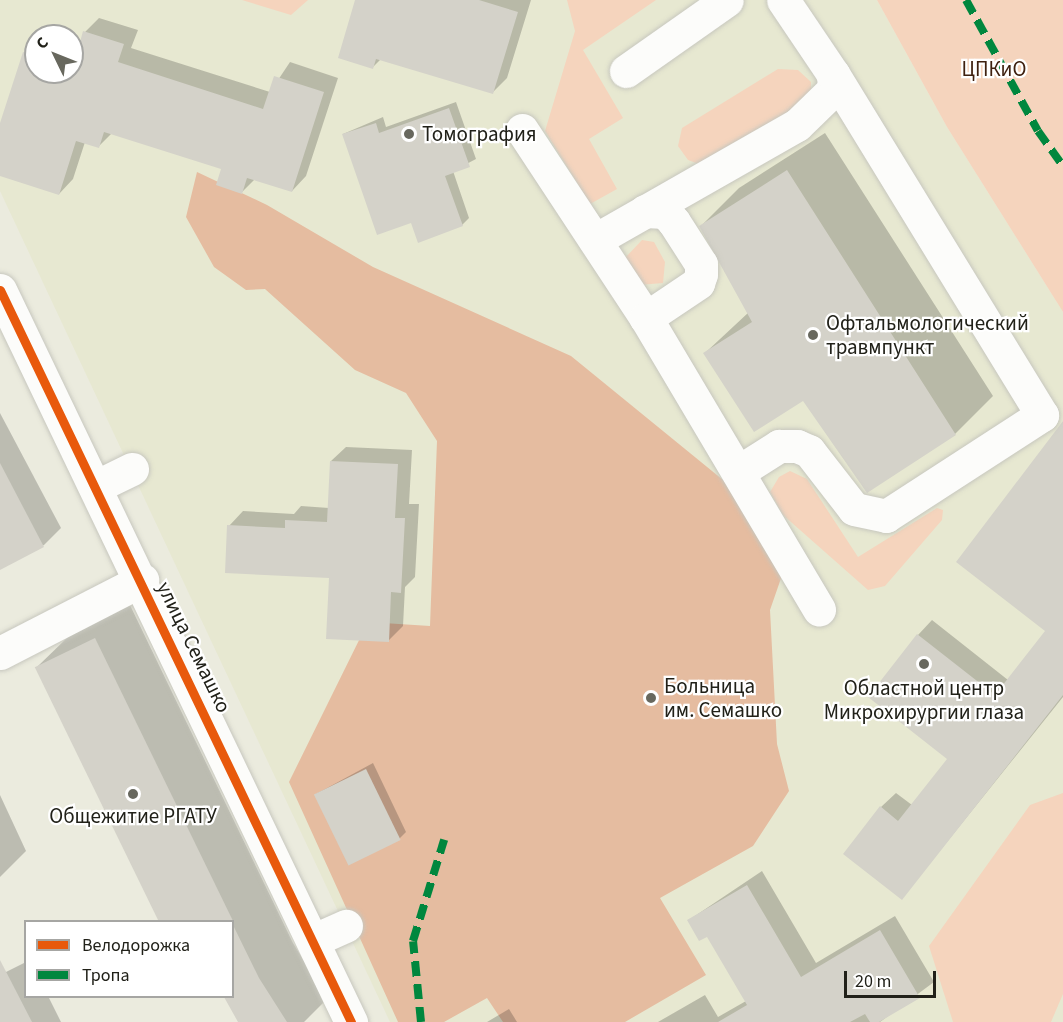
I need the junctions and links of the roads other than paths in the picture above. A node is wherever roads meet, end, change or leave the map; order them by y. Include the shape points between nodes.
1 (727, 0) edge
2 (783, 0) edge
3 (626, 72) dead end
4 (833, 74) junction
5 (522, 130) dead end
6 (645, 211) junction
7 (595, 240) junction
8 (0, 290) edge
9 (646, 318) junction
10 (8, 328) edge
11 (132, 470) dead end
12 (738, 472) junction
13 (97, 486) junction
14 (142, 580) junction
15 (819, 609) dead end
16 (0, 654) edge
17 (346, 926) dead end
18 (314, 940) junction
19 (351, 1022) edge

1 - 3 street
2 - 4 street
4 - 6 street via 834,89 797,125
4 - 12 street via 1042,414 886,516 854,509 809,451 797,446 779,446
5 - 7 street
6 - 7 street
6 - 9 street via 665,212 701,264 698,282
7 - 9 street
8 - 10 street, улица Семашко
9 - 12 street
10 - 13 street, улица Семашко
11 - 13 street
12 - 15 street
13 - 14 street, улица Семашко
14 - 16 street
14 - 18 street, улица Семашко
17 - 18 street
18 - 19 street, улица Семашко

